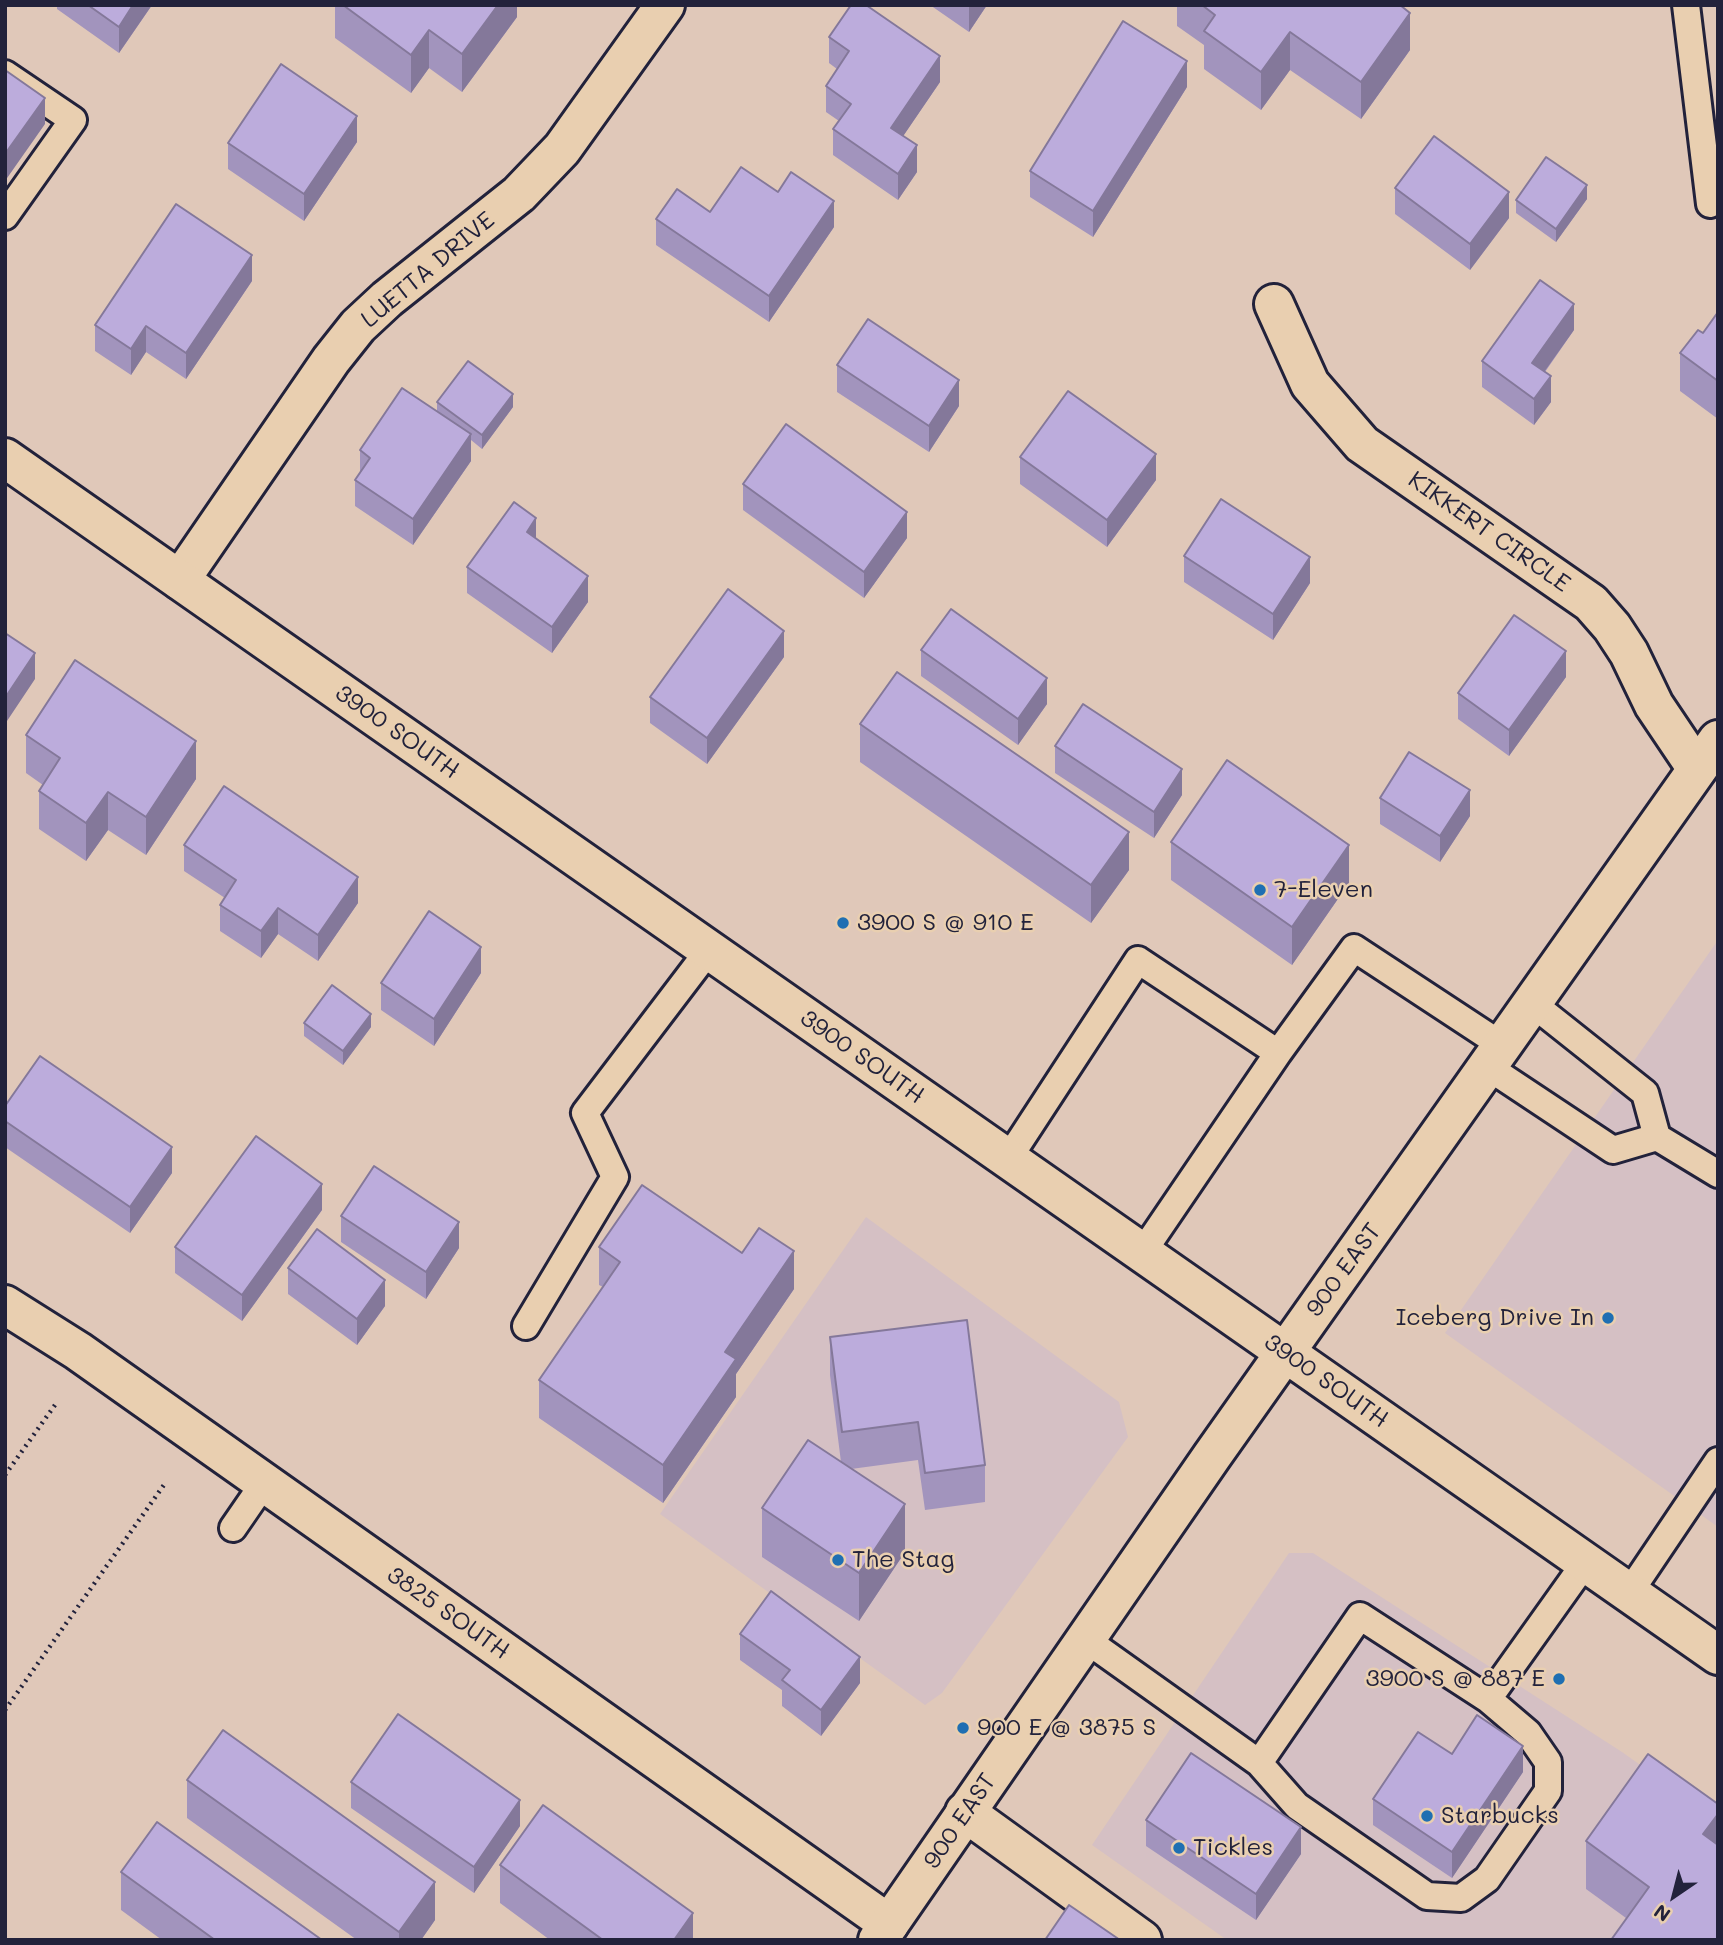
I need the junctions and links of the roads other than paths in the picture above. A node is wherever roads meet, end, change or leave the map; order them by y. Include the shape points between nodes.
1 (665, 5) edge
2 (1686, 5) edge
3 (5, 74) edge
4 (1710, 204) dead end
5 (5, 216) edge
6 (1274, 304) dead end
7 (5, 458) edge
8 (180, 580) junction
9 (1708, 755) edge
10 (709, 950) junction
11 (1533, 1004) junction
12 (1278, 1053) junction
13 (1495, 1057) junction
14 (1657, 1137) junction
15 (1008, 1159) junction
16 (1718, 1174) edge
17 (1142, 1253) junction
18 (5, 1306) edge
19 (526, 1326) dead end
20 (1285, 1353) junction
21 (1718, 1461) edge
22 (264, 1483) junction
23 (233, 1528) dead end
24 (1585, 1563) junction
25 (1629, 1593) junction
26 (1085, 1639) junction
27 (1718, 1655) edge
28 (1488, 1699) junction
29 (1259, 1763) junction
30 (965, 1812) junction
31 (883, 1932) edge
32 (1142, 1940) edge

1 - 8 main road, LUETTA DRIVE via 562,149 519,194 358,326
2 - 4 lane
3 - 5 lane via 73,120
6 - 9 main road, KIKKERT CIRCLE via 1311,384 1362,444 1591,603 1618,635 1654,705
7 - 8 main road, 3900 SOUTH
8 - 10 main road, 3900 SOUTH
9 - 11 main road, 900 EAST
10 - 15 main road, 3900 SOUTH
10 - 19 lane via 585,1113 615,1177
11 - 13 main road, 900 EAST
11 - 14 lane via 1645,1093
12 - 13 lane via 1354,948
12 - 15 lane via 1138,960
12 - 17 lane
13 - 14 lane via 1613,1150
13 - 20 main road, 900 EAST
14 - 16 lane
15 - 17 main road, 3900 SOUTH
17 - 20 main road, 3900 SOUTH
18 - 22 main road, 3825 SOUTH via 78,1351
20 - 24 main road, 3900 SOUTH
20 - 26 main road, 900 EAST
21 - 25 lane
22 - 23 lane
22 - 31 main road, 3825 SOUTH
24 - 25 main road, 3900 SOUTH
24 - 28 lane
25 - 27 main road, 3900 SOUTH
26 - 29 lane
26 - 30 main road, 900 EAST
28 - 29 lane via 1360,1616
28 - 29 lane via 1528,1733 1548,1762 1548,1791 1487,1879 1461,1898 1427,1896 1297,1806
30 - 31 main road, 900 EAST
30 - 32 main road

